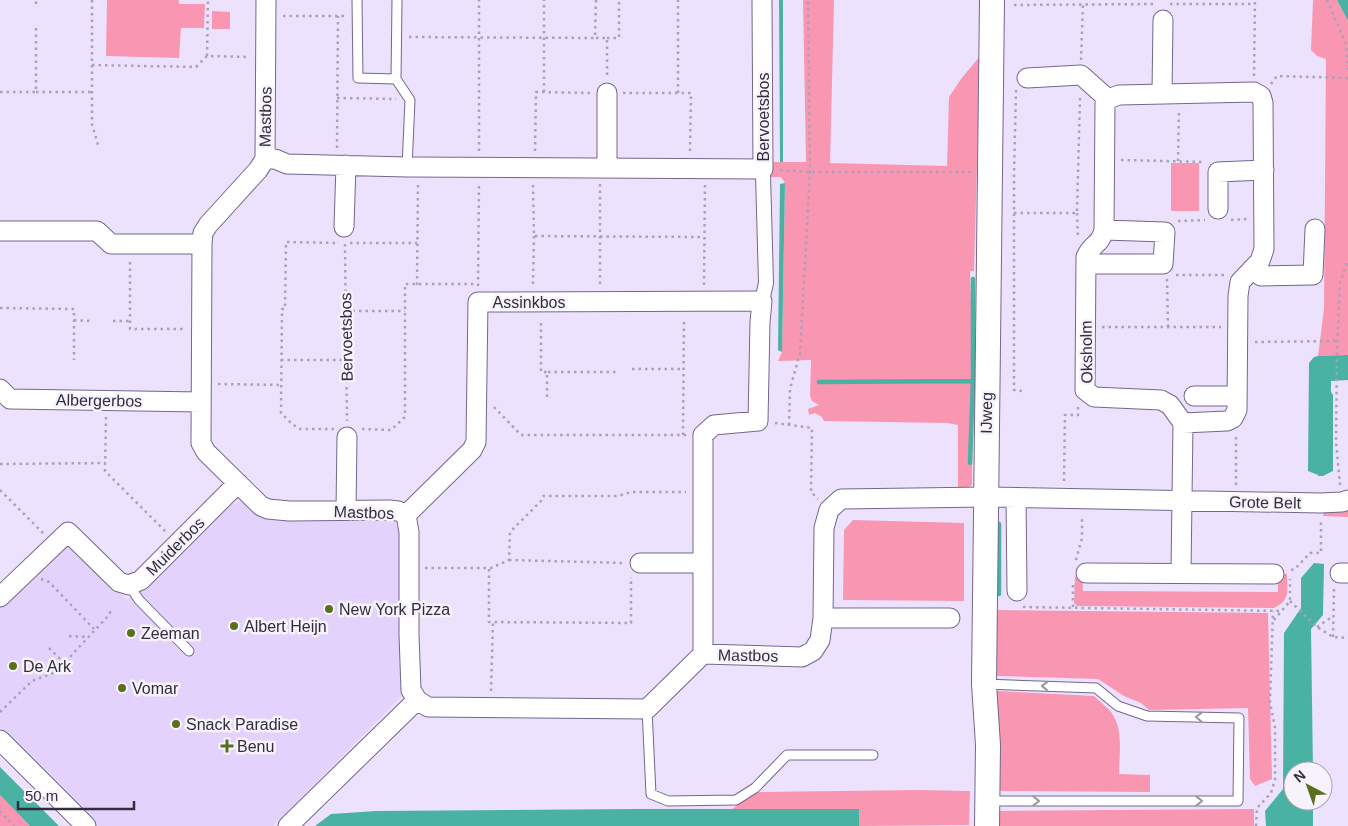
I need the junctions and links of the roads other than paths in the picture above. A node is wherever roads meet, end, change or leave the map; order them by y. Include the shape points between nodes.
1 (357, 0) edge
2 (397, 0) edge
3 (762, 0) edge
4 (1003, 3) edge
5 (270, 8) edge
6 (1163, 9) road end
7 (1028, 78) road end
8 (396, 79) junction
9 (608, 93) road end
10 (1171, 93) junction
11 (1108, 99) junction
12 (265, 159) junction
13 (341, 165) junction
14 (412, 167) junction
15 (604, 168) junction
16 (1264, 170) junction
17 (763, 174) road end
18 (1218, 209) dead end
19 (1315, 229) dead end
20 (1104, 230) junction
21 (0, 231) edge
22 (344, 235) road end
23 (202, 244) junction
24 (1086, 264) junction
25 (1249, 272) junction
26 (762, 301) junction
27 (0, 389) edge
28 (201, 393) junction
29 (1194, 396) dead end
30 (1237, 396) junction
31 (1184, 423) junction
32 (347, 433) road end
33 (238, 483) junction
34 (986, 497) junction
35 (1016, 498) junction
36 (1182, 501) junction
37 (1345, 501) edge
38 (346, 510) junction
39 (406, 515) junction
40 (636, 563) road end
41 (702, 563) junction
42 (1282, 572) road end
43 (1078, 573) road end
44 (1181, 573) junction
45 (129, 585) junction
46 (0, 597) edge
47 (1020, 599) road end
48 (823, 618) junction
49 (950, 618) dead end
50 (189, 651) dead end
51 (702, 654) junction
52 (984, 684) junction
53 (417, 700) junction
54 (647, 709) junction
55 (0, 740) edge
56 (873, 755) dead end
57 (987, 801) junction
58 (86, 826) edge
59 (288, 826) edge
60 (987, 826) edge

1 - 8 lane via 358,78
2 - 8 lane
3 - 15 street, Bervoetsbos via 763,169
4 - 34 street, IJweg via 989,172
5 - 12 street, Mastbos
6 - 10 street
7 - 11 street via 1081,75
8 - 14 lane via 409,99
9 - 15 street
10 - 11 street via 1119,95
10 - 16 street via 1257,94 1263,103
11 - 20 street via 1105,103
12 - 13 street, Bervoetsbos via 287,164
12 - 23 street, Mastbos via 208,225
13 - 14 street, Bervoetsbos
13 - 22 street
14 - 15 street, Bervoetsbos
16 - 18 street via 1218,172
16 - 25 street via 1264,249 1260,261
17 - 26 street via 766,283
19 - 25 street via 1314,275 1261,276
20 - 24 street, Oksholm via 1102,240 1089,251
20 - 24 street via 1165,232 1163,264
21 - 23 street via 97,231 111,244
23 - 28 street, Mastbos
24 - 31 street, Oksholm via 1086,390 1094,396 1161,400 1170,405
25 - 30 street via 1240,282 1238,296
26 - 39 street, Assinkbos via 533,301 478,293 476,442 472,450
26 - 41 street via 758,421 714,425 703,435
27 - 28 street, Albergerbos via 10,399 106,401
28 - 33 street, Mastbos via 201,443
29 - 30 street
30 - 31 street via 1234,418
31 - 36 street
32 - 38 street
33 - 38 street, Mastbos via 268,509
33 - 45 street, Muiderbos via 141,580
34 - 35 street, Grote Belt
34 - 48 street, Mastbos via 841,500 829,510 824,528
34 - 52 street, IJweg
35 - 36 street, Grote Belt
35 - 47 street
36 - 37 street, Grote Belt
36 - 44 street
38 - 39 street, Mastbos via 389,510
39 - 53 street, Mastbos via 409,532 411,690
40 - 41 street
41 - 51 street
42 - 44 street
43 - 44 street
45 - 46 street, Muiderbos via 119,582 68,532
45 - 50 lane via 139,600
48 - 49 street
48 - 51 street, Mastbos via 820,640 802,657
51 - 54 street, Mastbos
52 - 57 street, IJweg
57 -> 52 lane via 1238,801 1238,718 1147,716 1118,706 1096,688
53 - 54 street via 428,707
53 - 59 street
54 - 56 lane via 651,794 668,801 736,800 755,788 787,755
55 - 58 street
57 - 60 street, IJweg

